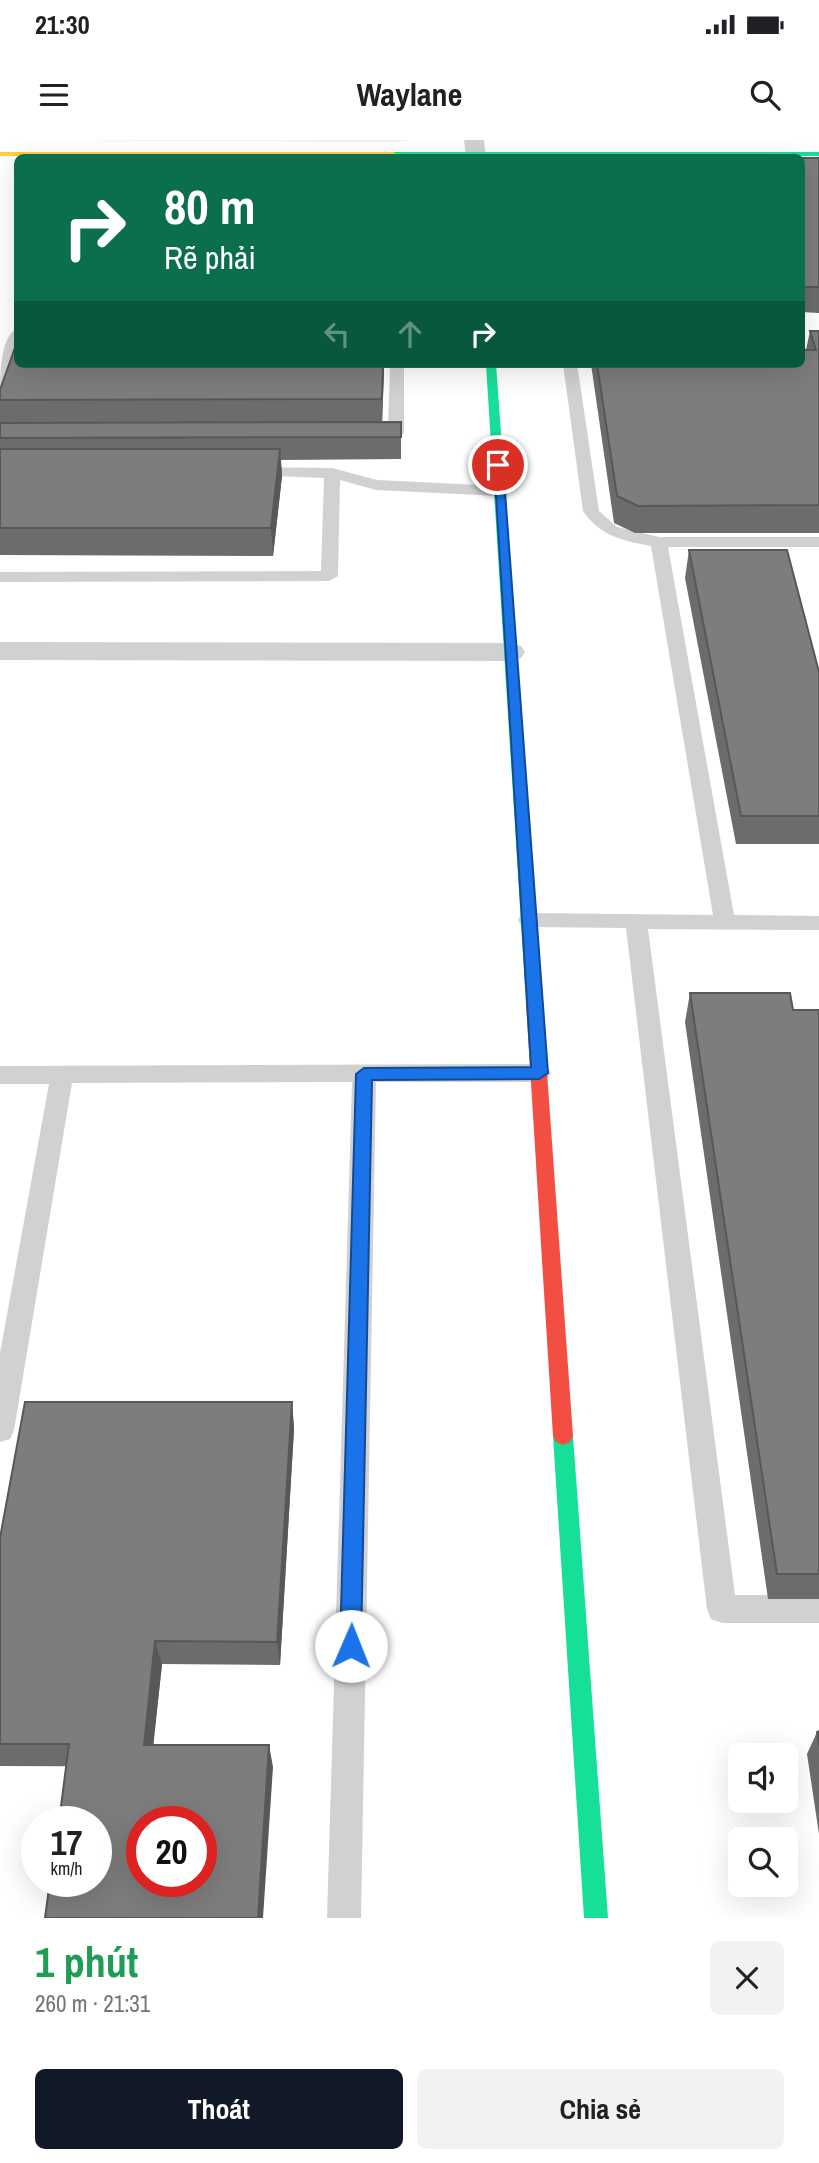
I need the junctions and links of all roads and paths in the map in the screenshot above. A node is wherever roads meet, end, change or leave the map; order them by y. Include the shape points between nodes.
1 (475, 150) edge
2 (819, 153) edge
3 (378, 154) edge
4 (14, 344) edge
5 (397, 368) edge
6 (491, 368) edge
7 (571, 368) edge
8 (0, 384) edge
9 (355, 433) edge
10 (236, 472) edge
11 (332, 473) junction
12 (499, 491) junction
13 (659, 542) junction
14 (819, 542) edge
15 (0, 577) edge
16 (0, 651) edge
17 (510, 652) junction
18 (529, 920) junction
19 (636, 921) junction
20 (724, 922) junction
21 (819, 923) edge
22 (539, 1073) junction
23 (364, 1074) junction
24 (0, 1075) edge
25 (62, 1075) junction
26 (0, 1430) edge
27 (819, 1609) edge
28 (344, 1918) edge
29 (596, 1918) edge

1 - 2 street
1 - 3 street
4 - 8 lane
5 - 9 lane via 396,433
6 - 12 street
7 - 13 lane via 591,511 612,532
10 - 11 lane
11 - 12 lane via 376,485
11 - 15 lane via 329,576
12 - 17 street
13 - 14 lane
13 - 20 lane
16 - 17 street
17 - 18 street
18 - 19 lane
18 - 22 street
19 - 20 lane
19 - 27 lane via 722,1609
20 - 21 lane
22 - 23 lane
22 - 29 street
23 - 25 lane
23 - 28 lane
24 - 25 lane
25 - 26 lane

